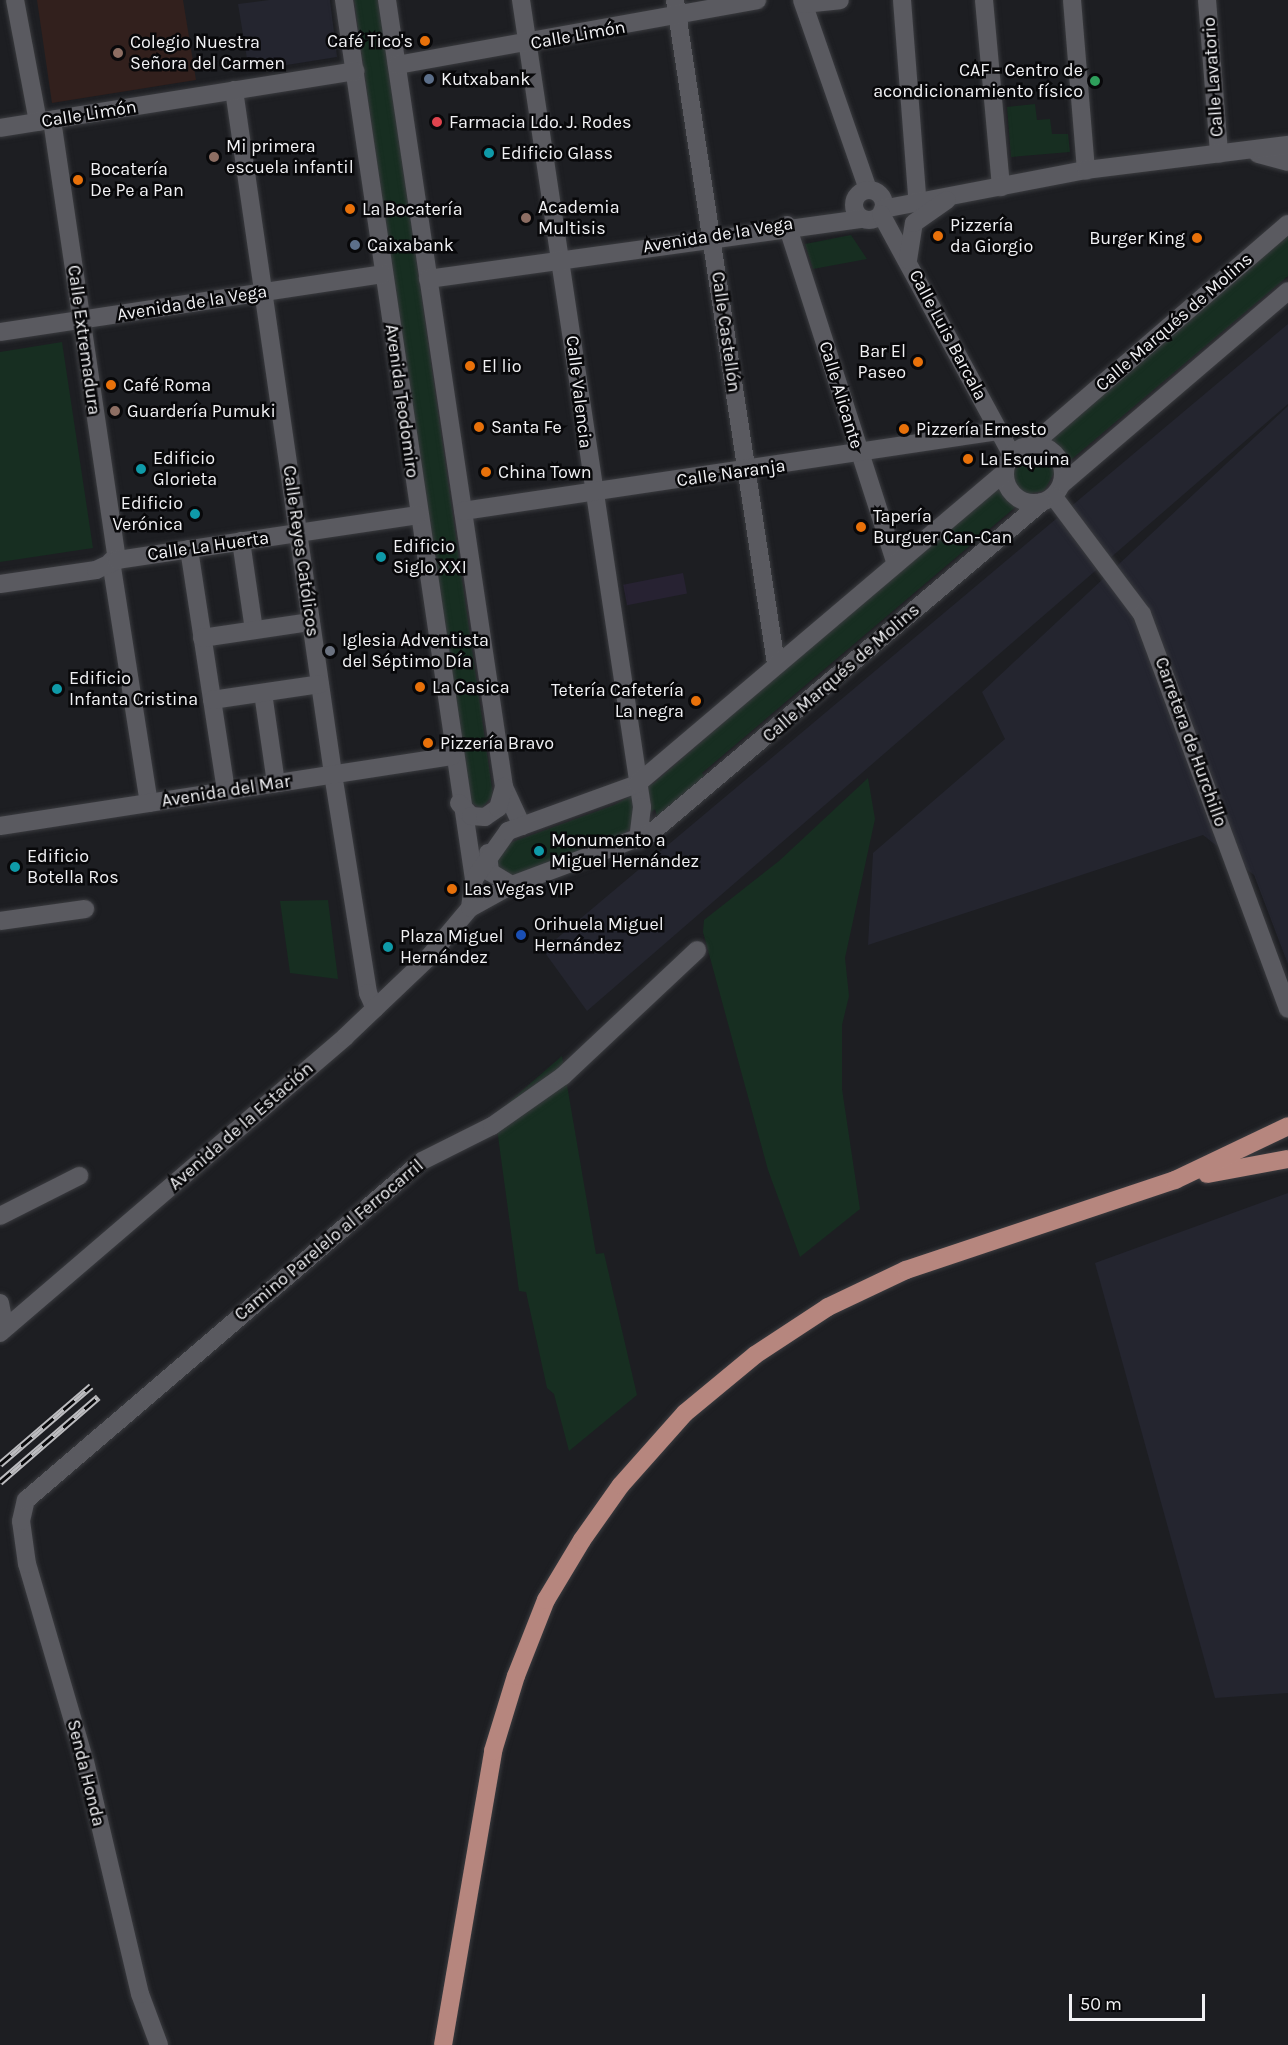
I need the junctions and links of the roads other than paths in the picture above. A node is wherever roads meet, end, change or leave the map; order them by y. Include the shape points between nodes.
1 (15, 0) edge
2 (344, 0) edge
3 (387, 0) edge
4 (521, 0) edge
5 (757, 0) edge
6 (840, 0) edge
7 (902, 0) edge
8 (984, 0) edge
9 (1072, 0) edge
10 (1207, 0) edge
11 (803, 2) edge
12 (676, 9) edge
13 (528, 44) junction
14 (397, 65) junction
15 (355, 71) junction
16 (234, 90) junction
17 (45, 121) junction
18 (0, 128) edge
19 (1288, 145) edge
20 (1227, 153) junction
21 (1288, 162) edge
22 (1086, 171) junction
23 (1000, 187) junction
24 (924, 195) junction
25 (957, 195) junction
26 (870, 206) junction
27 (787, 225) junction
28 (1288, 225) edge
29 (712, 236) junction
30 (561, 259) junction
31 (908, 260) junction
32 (384, 274) junction
33 (428, 279) junction
34 (1288, 291) edge
35 (263, 292) junction
36 (81, 320) junction
37 (0, 332) edge
38 (998, 431) junction
39 (859, 454) junction
40 (1018, 454) junction
41 (745, 470) junction
42 (592, 493) junction
43 (1053, 494) junction
44 (463, 511) junction
45 (418, 515) junction
46 (298, 533) junction
47 (241, 541) junction
48 (189, 549) junction
49 (114, 560) junction
50 (896, 564) junction
51 (0, 584) edge
52 (311, 622) junction
53 (254, 630) junction
54 (202, 638) junction
55 (776, 664) junction
56 (320, 684) junction
57 (263, 693) junction
58 (212, 700) junction
59 (452, 756) junction
60 (333, 774) junction
61 (276, 783) junction
62 (637, 784) junction
63 (504, 787) junction
64 (226, 791) junction
65 (149, 803) junction
66 (459, 803) junction
67 (0, 826) edge
68 (522, 826) junction
69 (638, 840) junction
70 (488, 853) junction
71 (474, 879) junction
72 (512, 885) junction
73 (470, 908) junction
74 (85, 909) dead end
75 (0, 921) edge
76 (697, 950) dead end
77 (375, 1009) junction
78 (1288, 1009) edge
79 (1288, 1126) edge
80 (1288, 1159) edge
81 (79, 1176) dead end
82 (1175, 1180) junction
83 (0, 1216) edge
84 (0, 1304) edge
85 (3, 1330) edge
86 (26, 1500) joint
87 (159, 2045) edge
88 (443, 2045) edge

1 - 17 street, Calle Extremadura
2 - 15 street, Avenida Teodomiro
3 - 14 street
4 - 13 street, Calle Valencia
5 - 12 street, Calle Limón
6 - 11 street
7 - 24 street
8 - 23 street
9 - 22 street
10 - 20 street, Calle Lavatorio
11 - 26 street
12 - 13 street, Calle Limón
12 - 29 street, Calle Castellón
13 - 14 street, Calle Limón
13 - 30 street, Calle Valencia
14 - 33 street
15 - 16 street, Calle Limón
15 - 32 street, Avenida Teodomiro
16 - 17 street, Calle Limón
16 - 35 street, Calle Reyes Católicos
17 - 18 street, Calle Limón
17 - 36 street, Calle Extremadura
19 - 20 street
20 - 21 street via 1276,154
20 - 22 street
22 - 23 street
23 - 25 street
24 - 25 street
24 - 26 street
25 - 31 street via 914,223
26 - 27 street, Avenida de la Vega via 830,219
26 - 31 street, Calle Luis Barcala
27 - 29 street, Avenida de la Vega
27 - 39 street, Calle Alicante
28 - 40 street, Calle Marqués de Molins
29 - 30 street, Avenida de la Vega
29 - 41 street, Calle Castellón
30 - 33 street, Avenida de la Vega
30 - 42 street, Calle Valencia
31 - 38 street, Calle Luis Barcala
32 - 35 street, Avenida de la Vega
32 - 45 street, Avenida Teodomiro
33 - 44 street
34 - 43 street, Calle Marqués de Molins
35 - 36 street, Avenida de la Vega
35 - 46 street, Calle Reyes Católicos
36 - 37 street, Avenida de la Vega
36 - 49 street, Calle Extremadura
38 - 39 street, Calle Naranja
38 - 40 street
39 - 41 street, Calle Naranja
39 - 50 street, Calle Alicante
40 - 43 street via 1017,497
40 - 43 street via 1049,448 1060,460
40 - 50 street, Calle Marqués de Molins
41 - 42 street, Calle Naranja
41 - 55 street, Calle Castellón
42 - 44 street, Calle Naranja
42 - 62 street, Calle Valencia
43 - 69 street, Calle Marqués de Molins
43 - 78 street, Carretera de Hurchillo via 1142,614
44 - 63 street
45 - 46 street, Calle La Huerta
45 - 59 street, Avenida Teodomiro
46 - 47 street, Calle La Huerta
46 - 52 street, Calle Reyes Católicos
47 - 48 street, Calle La Huerta
47 - 53 street
48 - 49 street, Calle La Huerta
48 - 54 street
49 - 51 street, Calle La Huerta via 96,570
49 - 65 street, Calle Extremadura
50 - 55 street, Calle Marqués de Molins
52 - 53 street
52 - 56 street, Calle Reyes Católicos
53 - 54 street
54 - 58 street
55 - 62 street, Calle Marqués de Molins
56 - 57 street
56 - 60 street, Calle Reyes Católicos
57 - 58 street
57 - 61 street
58 - 64 street
59 - 60 street, Avenida del Mar
59 - 66 street, Avenida Teodomiro
60 - 61 street, Avenida del Mar
60 - 77 street, Calle Reyes Católicos via 368,993
61 - 64 street, Avenida del Mar
62 - 68 street, Calle Marqués de Molins
62 - 69 street via 643,817
63 - 66 street via 498,808 485,817 471,816
63 - 68 street
64 - 65 street, Avenida del Mar
65 - 67 street, Avenida del Mar
66 - 71 street, Avenida Teodomiro
68 - 70 street, Calle Marqués de Molins via 501,836
69 - 72 street, Calle Marqués de Molins
70 - 71 street, Calle Marqués de Molins
70 - 72 street via 490,872
71 - 73 street, Avenida Teodomiro
72 - 73 street, Calle Marqués de Molins
73 - 77 street, Avenida de la Estación
74 - 75 street
76 - 86 street, Camino Parelelo al Ferrocarril via 562,1076 492,1126 422,1161
77 - 85 street, Avenida de la Estación
79 - 82 main road
80 - 82 main road
81 - 83 street
82 - 88 main road via 906,1270 828,1307 755,1355 685,1413 621,1485 546,1600 516,1676 493,1751
84 - 85 street
86 - 87 street, Senda Honda via 21,1521 27,1563 85,1762 140,1994

